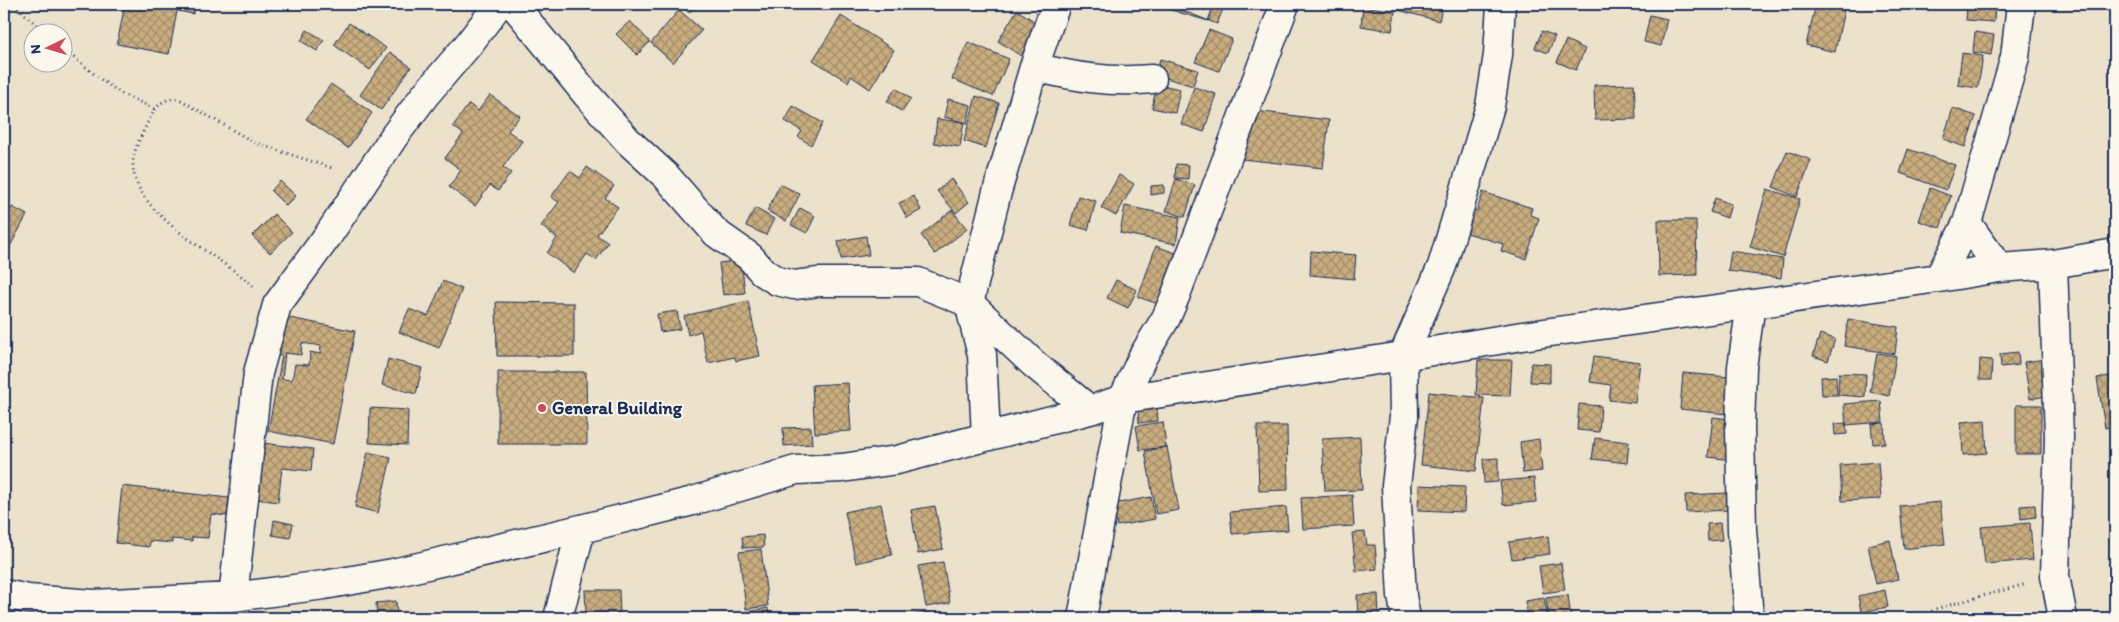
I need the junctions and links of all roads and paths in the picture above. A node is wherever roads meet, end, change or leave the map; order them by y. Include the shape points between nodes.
1 (14, 4) edge
2 (499, 4) edge
3 (513, 4) edge
4 (1056, 4) edge
5 (1285, 4) edge
6 (1501, 4) edge
7 (2021, 4) edge
8 (33, 22) edge
9 (72, 56) edge
10 (1034, 67) junction
11 (1152, 79) dead end
12 (155, 109) junction
13 (366, 180) junction
14 (1967, 223) junction
15 (2115, 253) edge
16 (2053, 264) junction
17 (1999, 268) junction
18 (1939, 278) junction
19 (969, 303) junction
20 (1750, 304) junction
21 (277, 305) junction
22 (1403, 356) junction
23 (1124, 399) junction
24 (1090, 410) junction
25 (986, 436) junction
26 (581, 529) junction
27 (2055, 576) junction
28 (4, 594) edge
29 (233, 597) junction
30 (558, 618) edge
31 (1082, 618) edge
32 (1406, 618) edge
33 (1749, 618) edge
34 (1918, 618) edge
35 (2063, 618) edge

1 - 8 path
2 - 13 street via 425,95
3 - 19 street via 628,141 666,176 716,233 750,257 777,282 794,285 918,282
4 - 10 street
5 - 23 street via 1175,297
6 - 22 street via 1490,106 1442,266
7 - 14 street via 2016,57
9 - 12 path via 122,94
10 - 11 street via 1117,82
10 - 19 street
12 - 13 path via 169,98 179,99 255,143
12 - 21 path via 137,147 133,164 141,192 163,217
13 - 21 street
14 - 17 street
14 - 18 street
15 - 16 street
16 - 17 street
16 - 27 street via 2059,437
17 - 18 street
18 - 20 street
19 - 24 street via 1035,365
19 - 25 street via 982,355
20 - 22 street
20 - 33 street via 1742,368 1740,427 1742,530
21 - 29 street via 258,373
22 - 23 street
22 - 32 street via 1404,416 1396,486
23 - 24 street
23 - 31 street
24 - 25 street
25 - 26 street via 897,460 842,468 796,470 693,501
26 - 29 street via 393,573
26 - 30 street
27 - 34 path via 1935,609
27 - 35 street
28 - 29 street via 93,604

